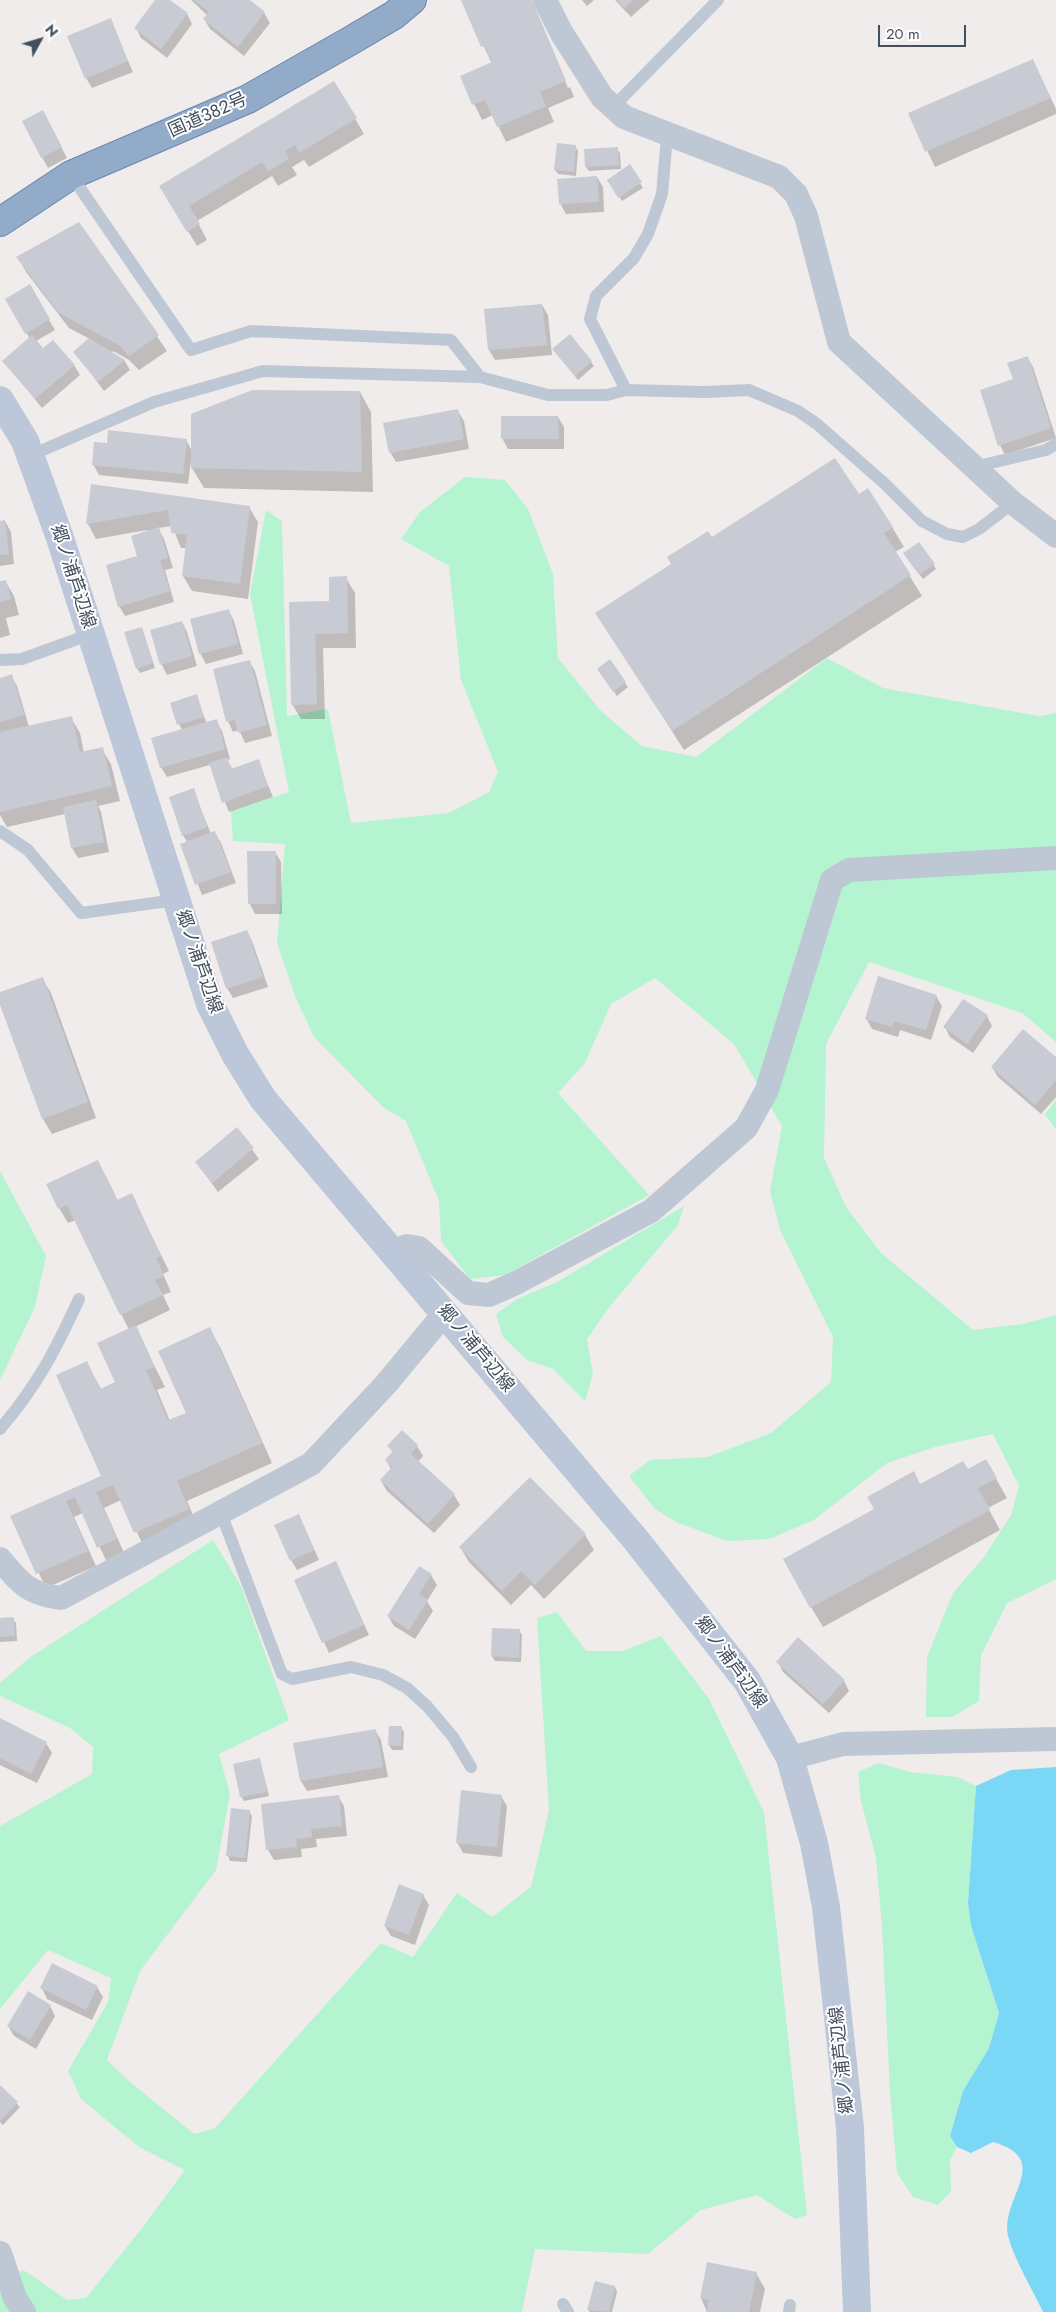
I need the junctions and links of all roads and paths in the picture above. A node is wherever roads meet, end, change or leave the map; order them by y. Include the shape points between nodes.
1 (412, 0) edge
2 (545, 0) edge
3 (718, 0) edge
4 (613, 108) junction
5 (667, 136) junction
6 (71, 175) junction
7 (0, 222) edge
8 (480, 377) junction
9 (626, 390) junction
10 (0, 400) edge
11 (1056, 444) edge
12 (29, 456) junction
13 (974, 467) junction
14 (1013, 503) junction
15 (1056, 536) edge
16 (91, 634) junction
17 (0, 660) edge
18 (0, 831) edge
19 (1056, 858) edge
20 (176, 900) junction
21 (394, 1251) junction
22 (79, 1299) dead end
23 (444, 1314) junction
24 (0, 1429) edge
25 (221, 1513) junction
26 (0, 1559) edge
27 (1056, 1739) edge
28 (790, 1758) junction
29 (470, 1767) dead end
30 (0, 2253) edge
31 (24, 2312) edge
32 (857, 2312) edge

1 - 6 highway, 国道382号 via 394,15 248,99
2 - 4 street via 560,32 602,97
3 - 4 lane
4 - 5 street via 624,117
5 - 9 lane via 662,194 648,234 634,258 596,296 590,319
5 - 13 street via 780,177 796,194 806,216 839,342
6 - 7 highway, 国道382号
6 - 8 lane via 191,350 251,331 451,340
8 - 9 lane via 548,395 607,395
8 - 12 lane via 263,371 154,402
9 - 14 lane via 749,390 768,397 798,411 816,424 922,521 947,534 963,537
10 - 12 main road, 郷ノ浦芦辺線
11 - 13 lane via 1046,450
12 - 16 main road, 郷ノ浦芦辺線
13 - 14 street
14 - 15 street
16 - 17 lane via 22,659
16 - 20 main road, 郷ノ浦芦辺線
18 - 20 lane via 28,850 81,913
19 - 21 street via 849,870 832,880 766,1090 746,1128 651,1211 516,1284 489,1295 468,1293 420,1248 406,1246
20 - 21 main road, 郷ノ浦芦辺線 via 210,1004 262,1098
21 - 23 main road, 郷ノ浦芦辺線
22 - 24 lane via 52,1357 25,1400
23 - 25 street via 386,1384 311,1464
23 - 28 main road, 郷ノ浦芦辺線 via 636,1540 734,1665 774,1725
25 - 26 street via 62,1598 42,1596 22,1585
25 - 29 lane via 282,1674 292,1680 351,1667 383,1675 407,1688 427,1706 454,1737
27 - 28 street via 843,1744
28 - 32 main road, 郷ノ浦芦辺線 via 814,1843 826,1907 850,2128
30 - 31 street via 15,2298

